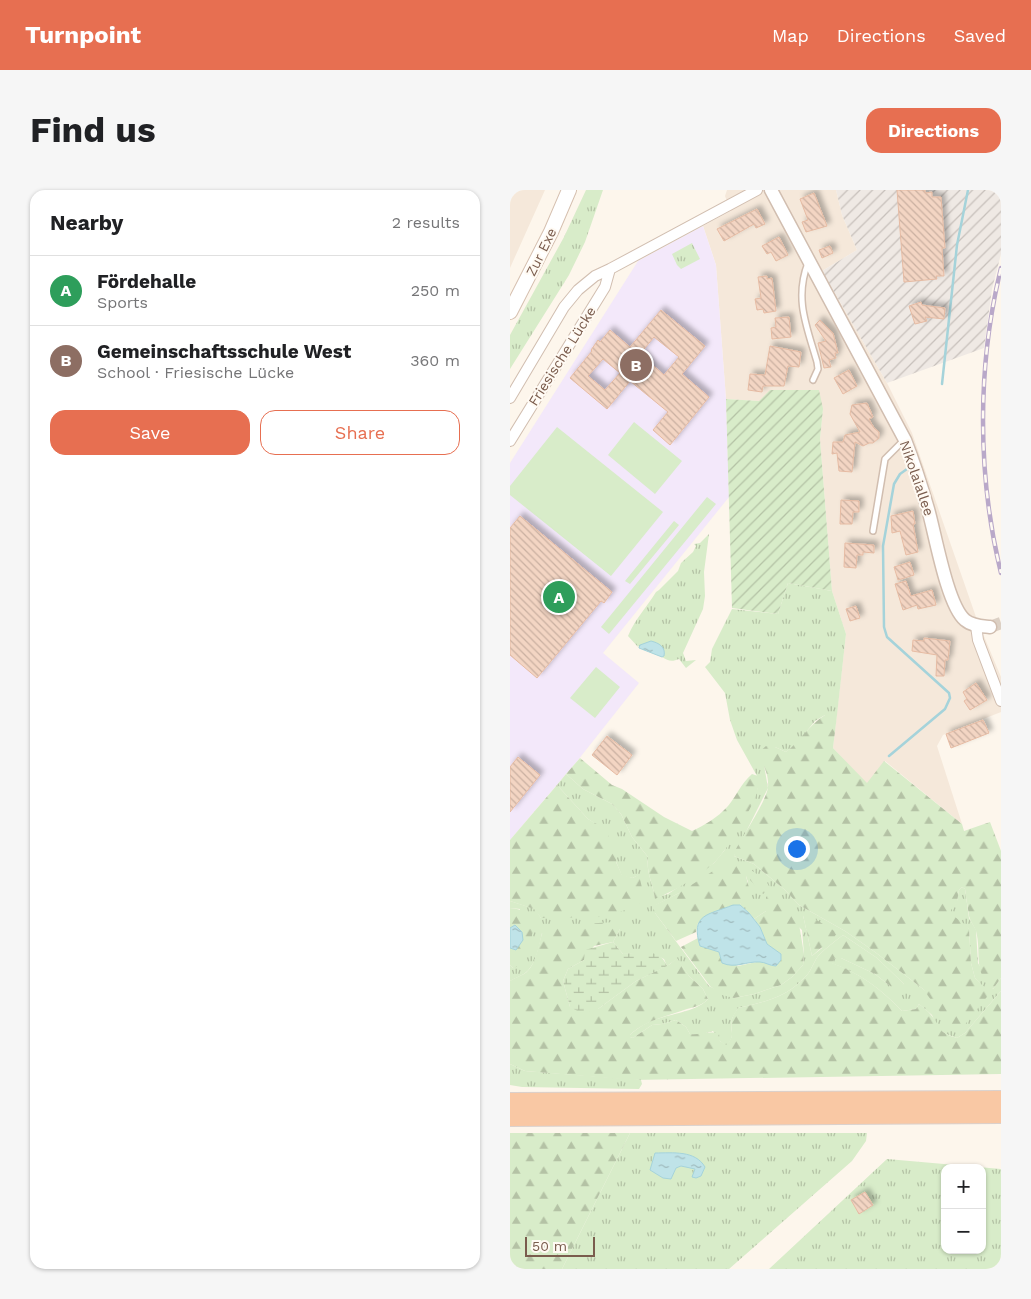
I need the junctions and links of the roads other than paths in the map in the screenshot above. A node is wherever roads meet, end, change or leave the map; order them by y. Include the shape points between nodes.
1 (569, 190) edge
2 (757, 190) edge
3 (771, 190) edge
4 (808, 262) junction
5 (610, 269) junction
6 (510, 312) edge
7 (813, 380) dead end
8 (510, 398) edge
9 (905, 440) junction
10 (510, 441) edge
11 (874, 531) dead end
12 (976, 626) junction
13 (990, 627) tunnel mouth
14 (1001, 701) edge
15 (510, 1094) edge
16 (1001, 1100) edge
17 (510, 1102) edge
18 (554, 1102) junction
19 (1001, 1114) edge
20 (510, 1118) edge

1 - 6 main road, Zur Exe
2 - 5 street, Friesische Lücke
3 - 4 street, Nikolaiallee
4 - 7 lane via 801,301 817,362
4 - 9 street, Nikolaiallee
5 - 8 street, Friesische Lücke via 595,276 569,301
5 - 10 street, Friesische Lücke via 605,287
9 - 11 lane via 885,459
9 - 12 street, Nikolaiallee via 954,603 964,620
12 - 13 street
12 - 14 street via 978,640
15 - 18 highway
16 - 18 highway
17 - 18 highway
19 - 20 highway

